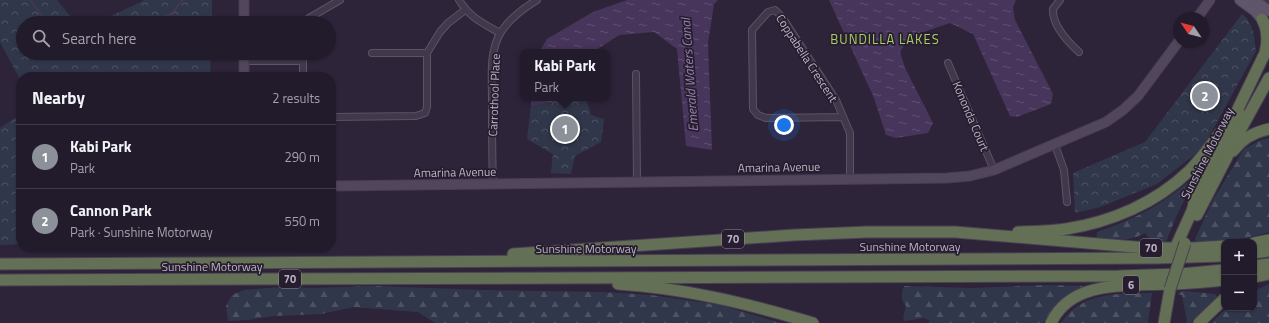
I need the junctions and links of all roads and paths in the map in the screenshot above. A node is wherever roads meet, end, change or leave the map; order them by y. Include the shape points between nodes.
1 (244, 0) edge
2 (340, 0) edge
3 (459, 0) edge
4 (537, 0) edge
5 (1060, 0) edge
6 (1210, 0) edge
7 (1240, 0) edge
8 (1254, 0) edge
9 (466, 10) junction
10 (1201, 12) edge
11 (244, 16) edge
12 (312, 16) edge
13 (1267, 17) edge
14 (500, 33) junction
15 (1174, 48) edge
16 (1079, 52) dead end
17 (372, 53) dead end
18 (427, 53) junction
19 (244, 60) edge
20 (288, 60) edge
21 (303, 61) joint
22 (1269, 62) edge
23 (948, 63) dead end
24 (244, 72) edge
25 (303, 72) edge
26 (636, 74) dead end
27 (1269, 78) edge
28 (1235, 114) junction
29 (336, 117) edge
30 (843, 117) junction
31 (1269, 129) edge
32 (1055, 145) junction
33 (1227, 157) junction
34 (994, 170) junction
35 (850, 178) junction
36 (637, 182) junction
37 (493, 184) junction
38 (336, 186) edge
39 (1067, 202) dead end
40 (1193, 208) junction
41 (990, 235) junction
42 (1269, 240) edge
43 (1257, 242) edge
44 (1181, 244) junction
45 (1221, 246) edge
46 (1269, 251) edge
47 (1257, 253) edge
48 (1221, 256) edge
49 (478, 261) junction
50 (0, 264) edge
51 (1269, 264) edge
52 (1257, 266) edge
53 (1221, 270) edge
54 (580, 278) junction
55 (0, 280) edge
56 (1221, 280) edge
57 (1167, 290) junction
58 (1221, 302) edge
59 (813, 323) edge
60 (1051, 323) edge
61 (1157, 323) edge
62 (1164, 323) edge
63 (1199, 323) edge

1 - 11 street
2 - 12 street
3 - 9 street
4 - 14 street, Carrothool Place via 514,16
5 - 16 street via 1053,9 1053,16 1065,37
6 - 10 street
7 - 13 main road
8 - 13 main road
9 - 14 street
9 - 18 street via 448,23
13 - 28 highway via 1265,53
14 - 37 street, Carrothool Place via 492,65
15 - 32 street, Amarina Avenue via 1138,96 1123,110 1106,122
17 - 18 street
18 - 29 street via 425,113 416,116
19 - 24 street
20 - 21 street
21 - 25 street
22 - 40 highway, Sunshine Motorway
23 - 34 street, Kononda Court
26 - 36 street
27 - 33 highway, Sunshine Motorway
28 - 40 highway via 1195,197
28 - 41 highway via 1188,172 1164,191 1129,211 1100,222 1065,230 1000,232
30 - 30 street, Coppabella Crescent via 766,118 758,115 753,109 752,30 768,12 775,10 782,17 836,100
30 - 35 street, Coppabella Crescent via 850,133
31 - 33 highway via 1248,136
32 - 34 street, Amarina Avenue
32 - 39 street via 1066,176
33 - 44 highway, Sunshine Motorway
34 - 35 street, Amarina Avenue via 958,177
35 - 36 street, Amarina Avenue
36 - 37 street, Amarina Avenue
37 - 38 street, Amarina Avenue
40 - 44 highway, Sunshine Motorway
41 - 45 highway, 70 via 1147,248
41 - 49 highway, 70 via 832,232 486,256
42 - 43 highway
44 - 57 highway, Sunshine Motorway
46 - 47 highway
48 - 49 highway, Sunshine Motorway
49 - 50 highway, Sunshine Motorway / 70
51 - 52 highway
53 - 54 highway, Sunshine Motorway via 1119,276
54 - 55 highway, Sunshine Motorway / 70
54 - 59 highway, 70 via 590,282 661,288 713,296
56 - 60 highway, 6 via 1098,289 1070,300 1058,311
57 - 61 highway, Sunshine Motorway
57 - 62 highway, Sunshine Motorway
58 - 63 highway

